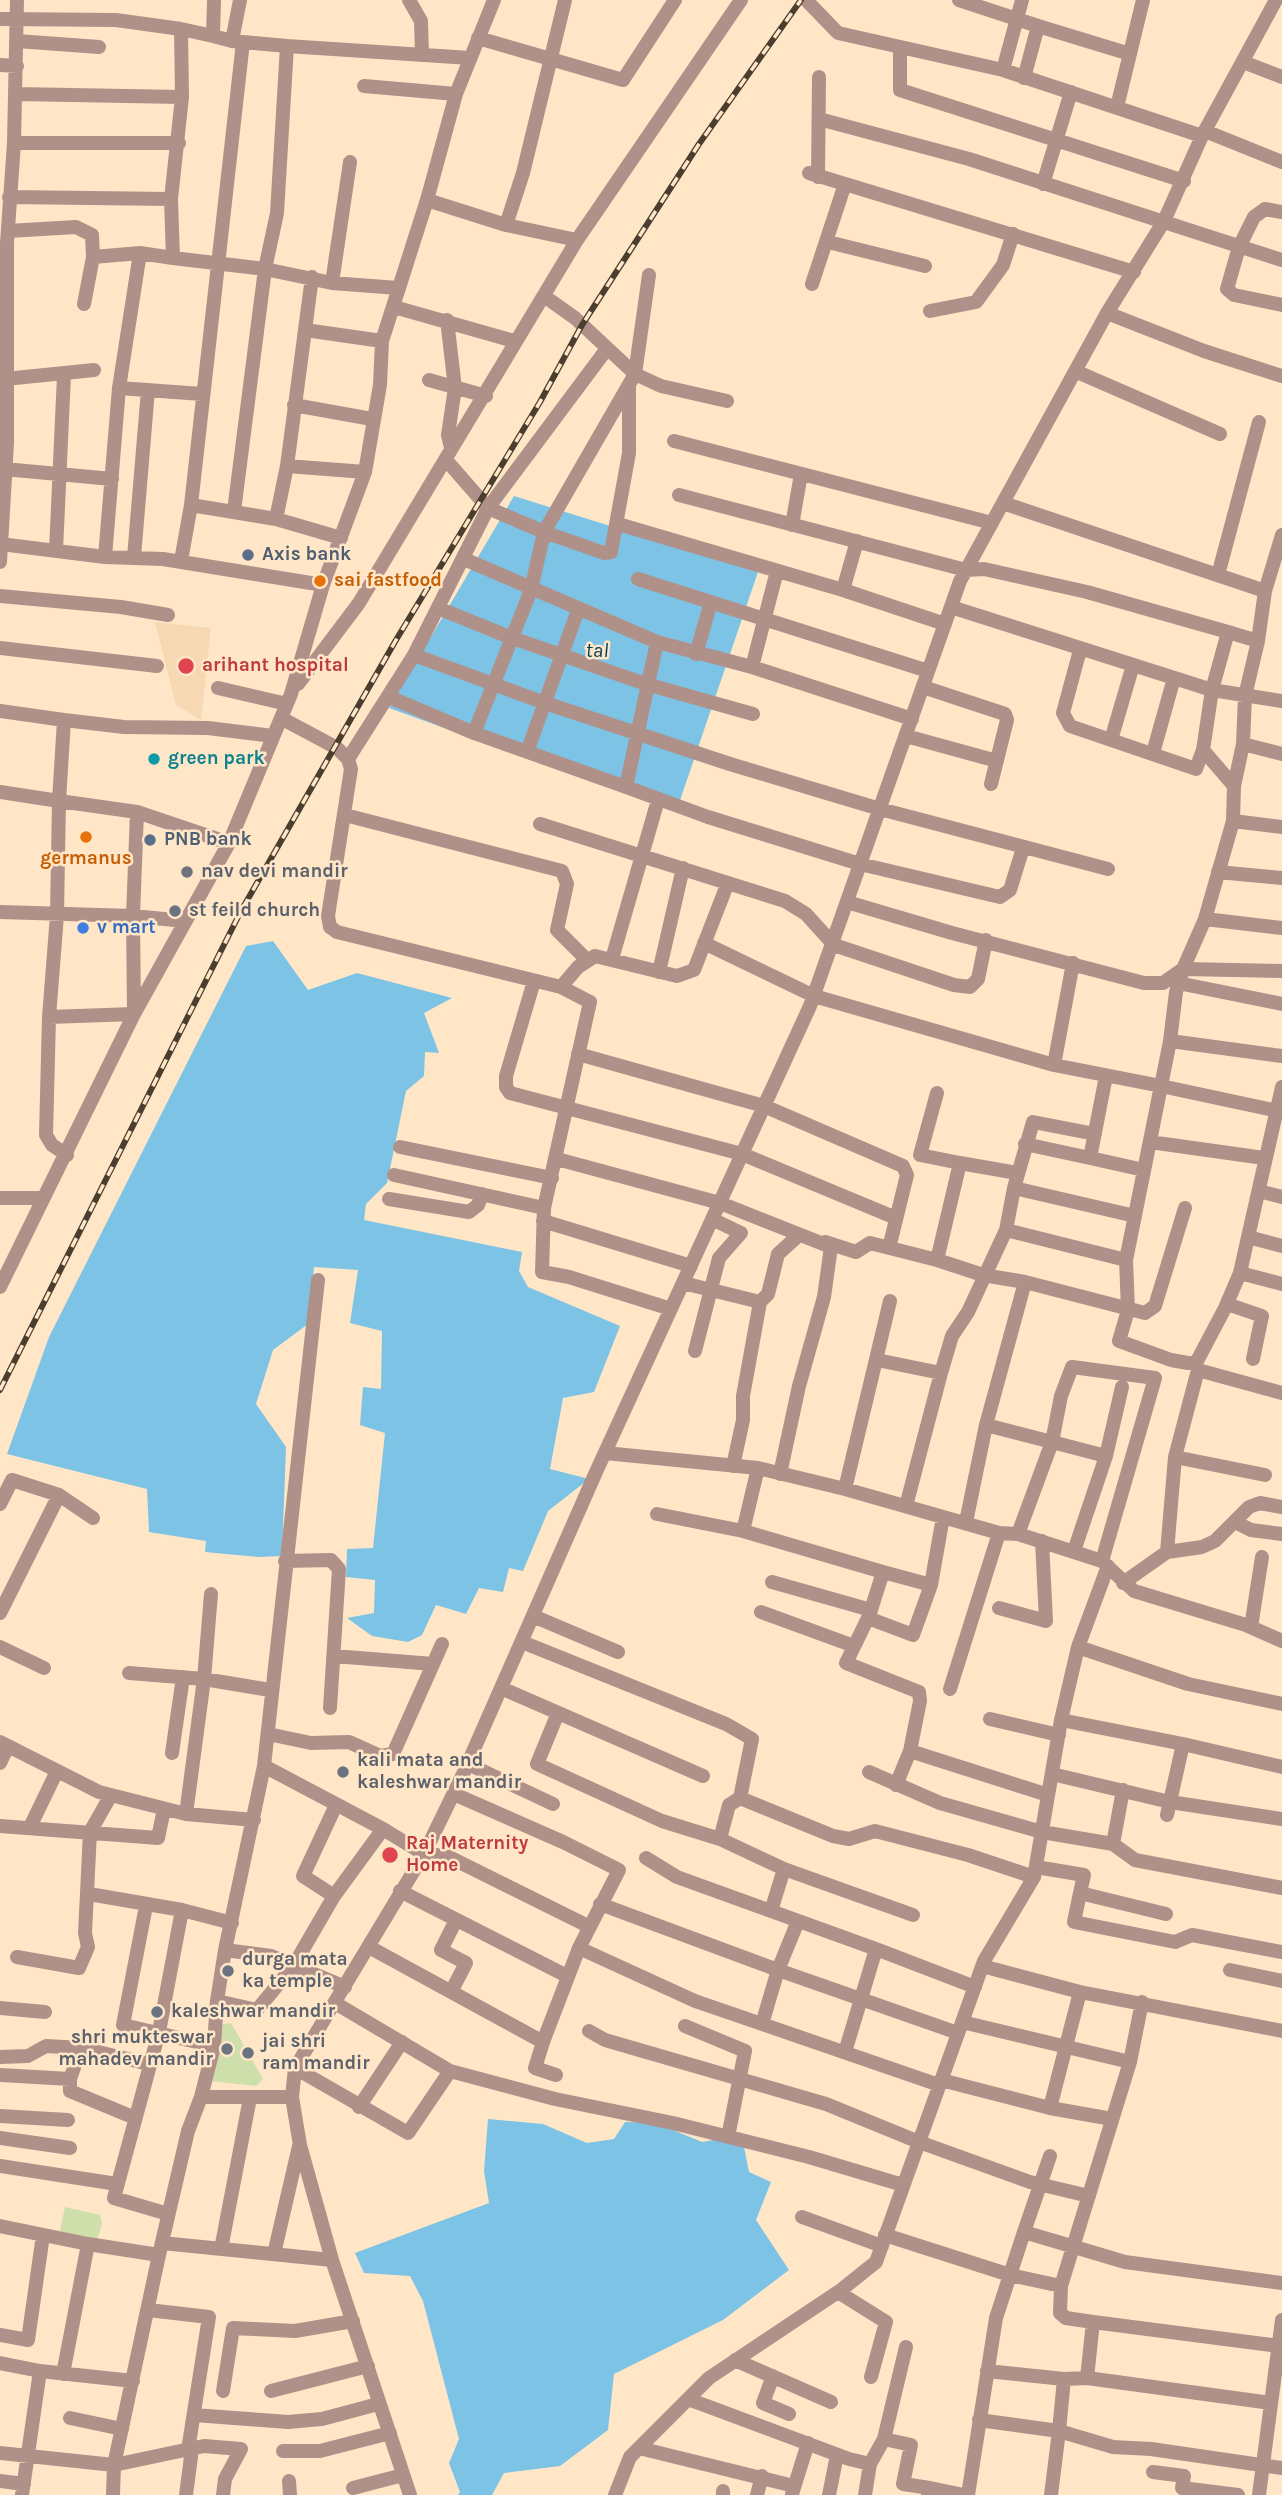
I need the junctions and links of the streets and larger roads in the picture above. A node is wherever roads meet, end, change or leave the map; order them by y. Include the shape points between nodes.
1 (17, 0) edge
2 (214, 0) edge
3 (240, 0) edge
4 (409, 0) edge
5 (494, 0) edge
6 (565, 0) edge
7 (675, 0) edge
8 (741, 0) edge
9 (806, 0) edge
10 (959, 0) edge
11 (1022, 0) edge
12 (1143, 0) edge
13 (1276, 0) edge
14 (1282, 2) edge
15 (17, 17) junction
16 (1017, 18) junction
17 (0, 19) edge
18 (1038, 26) junction
19 (181, 29) junction
20 (213, 36) junction
21 (478, 38) junction
22 (17, 41) junction
23 (238, 42) junction
24 (99, 47) dead end
25 (288, 47) junction
26 (900, 47) junction
27 (1130, 54) junction
28 (422, 55) junction
29 (470, 58) junction
30 (551, 59) junction
31 (1243, 62) junction
32 (0, 65) edge
33 (17, 66) junction
34 (1003, 70) junction
35 (819, 77) dead end
36 (1282, 77) edge
37 (1024, 78) junction
38 (364, 86) dead end
39 (1071, 92) junction
40 (16, 94) junction
41 (456, 94) junction
42 (182, 97) junction
43 (1117, 107) junction
44 (819, 119) junction
45 (1204, 134) junction
46 (1058, 142) junction
47 (14, 143) junction
48 (179, 144) junction
49 (6, 159) edge
50 (350, 162) dead end
51 (1282, 162) edge
52 (1184, 181) junction
53 (845, 184) junction
54 (1043, 184) junction
55 (9, 197) junction
56 (171, 199) junction
57 (427, 200) junction
58 (1282, 212) edge
59 (1164, 220) junction
60 (506, 225) junction
61 (1013, 234) junction
62 (5, 239) edge
63 (577, 240) junction
64 (828, 242) junction
65 (1239, 247) junction
66 (141, 253) junction
67 (93, 257) junction
68 (173, 258) junction
69 (1282, 260) edge
70 (218, 264) junction
71 (925, 266) dead end
72 (265, 268) junction
73 (1135, 272) junction
74 (649, 275) dead end
75 (313, 277) junction
76 (332, 283) junction
77 (812, 284) dead end
78 (398, 288) junction
79 (4, 293) edge
80 (544, 296) junction
81 (84, 304) dead end
82 (1282, 305) edge
83 (394, 307) junction
84 (930, 311) dead end
85 (1107, 313) junction
86 (447, 320) junction
87 (305, 330) junction
88 (382, 341) junction
89 (514, 341) junction
90 (3, 344) edge
91 (606, 350) junction
92 (94, 370) dead end
93 (1075, 370) junction
94 (64, 375) junction
95 (1282, 376) edge
96 (5, 379) junction
97 (632, 379) junction
98 (429, 380) dead end
99 (119, 388) junction
100 (454, 388) junction
101 (148, 390) junction
102 (202, 394) junction
103 (3, 395) edge
104 (486, 396) junction
105 (727, 401) dead end
106 (295, 405) junction
107 (372, 419) junction
108 (1259, 422) dead end
109 (1220, 434) dead end
110 (674, 441) dead end
111 (3, 442) edge
112 (449, 454) junction
113 (287, 466) junction
114 (4, 469) junction
115 (365, 472) junction
116 (62, 474) junction
117 (801, 474) junction
118 (112, 479) junction
119 (1, 491) edge
120 (679, 495) dead end
121 (1003, 503) junction
122 (191, 505) junction
123 (488, 508) junction
124 (234, 511) junction
125 (276, 519) junction
126 (992, 523) junction
127 (618, 524) junction
128 (792, 524) junction
129 (544, 532) junction
130 (341, 538) junction
131 (1281, 540) edge
132 (857, 541) junction
133 (1, 544) edge
134 (56, 551) junction
135 (105, 557) junction
136 (134, 557) junction
137 (464, 559) junction
138 (181, 561) junction
139 (0, 562) edge
140 (966, 570) junction
141 (777, 571) junction
142 (1218, 575) junction
143 (638, 579) dead end
144 (323, 585) junction
145 (531, 590) junction
146 (844, 590) junction
147 (1265, 591) junction
148 (0, 596) edge
149 (711, 602) junction
150 (951, 607) junction
151 (438, 608) junction
152 (578, 610) junction
153 (168, 615) dead end
154 (764, 618) junction
155 (945, 625) junction
156 (1228, 632) junction
157 (512, 638) junction
158 (1258, 641) junction
159 (657, 642) junction
160 (0, 648) edge
161 (1080, 650) junction
162 (696, 653) junction
163 (414, 655) junction
164 (562, 655) junction
165 (1133, 665) junction
166 (157, 666) dead end
167 (752, 667) junction
168 (928, 671) junction
169 (1174, 678) junction
170 (646, 684) junction
171 (493, 685) junction
172 (923, 687) junction
173 (218, 688) dead end
174 (1212, 690) junction
175 (1245, 696) junction
176 (388, 697) junction
177 (1282, 701) edge
178 (544, 703) junction
179 (286, 706) junction
180 (0, 711) edge
181 (753, 714) dead end
182 (912, 719) junction
183 (64, 720) junction
184 (474, 733) junction
185 (638, 733) junction
186 (273, 736) junction
187 (906, 736) junction
188 (1111, 740) junction
189 (1243, 744) junction
190 (1203, 750) junction
191 (527, 752) junction
192 (1153, 752) junction
193 (1282, 754) edge
194 (348, 759) junction
195 (997, 761) junction
196 (991, 784) dead end
197 (1234, 786) junction
198 (626, 787) junction
199 (0, 792) edge
200 (658, 800) junction
201 (59, 801) junction
202 (880, 809) junction
203 (137, 813) junction
204 (345, 815) junction
205 (1233, 821) junction
206 (540, 824) dead end
207 (1282, 827) edge
208 (229, 843) junction
209 (1024, 848) junction
210 (640, 855) junction
211 (860, 864) junction
212 (683, 868) junction
213 (1108, 870) dead end
214 (1218, 872) junction
215 (1282, 878) edge
216 (727, 885) junction
217 (847, 902) junction
218 (0, 912) edge
219 (57, 915) junction
220 (133, 916) junction
221 (1205, 919) junction
222 (185, 921) junction
223 (1282, 928) edge
224 (986, 940) junction
225 (704, 943) junction
226 (834, 945) junction
227 (612, 959) junction
228 (587, 960) junction
229 (1073, 963) junction
230 (1282, 971) edge
231 (659, 972) junction
232 (534, 981) junction
233 (1175, 982) junction
234 (561, 987) junction
235 (814, 996) junction
236 (1282, 1004) edge
237 (134, 1014) junction
238 (49, 1017) junction
239 (1170, 1041) junction
240 (578, 1055) junction
241 (1282, 1056) edge
242 (1054, 1065) junction
243 (1106, 1076) junction
244 (1161, 1086) junction
245 (1282, 1088) edge
246 (937, 1093) dead end
247 (568, 1106) junction
248 (764, 1106) junction
249 (1279, 1111) junction
250 (1095, 1134) junction
251 (1277, 1139) edge
252 (1150, 1142) junction
253 (1025, 1144) junction
254 (400, 1147) dead end
255 (743, 1154) junction
256 (67, 1155) junction
257 (1090, 1158) junction
258 (1264, 1158) junction
259 (557, 1159) junction
260 (960, 1163) junction
261 (1144, 1170) junction
262 (1017, 1172) junction
263 (394, 1175) dead end
264 (552, 1178) junction
265 (1013, 1188) junction
266 (1259, 1191) junction
267 (482, 1194) junction
268 (1282, 1197) edge
269 (0, 1198) edge
270 (43, 1198) junction
271 (389, 1199) dead end
272 (720, 1203) junction
273 (1185, 1208) dead end
274 (543, 1214) junction
275 (1135, 1216) junction
276 (755, 1217) junction
277 (896, 1218) junction
278 (712, 1219) junction
279 (1006, 1230) junction
280 (741, 1233) junction
281 (799, 1235) junction
282 (1248, 1237) junction
283 (825, 1242) junction
284 (1282, 1246) edge
285 (889, 1248) junction
286 (937, 1260) junction
287 (1126, 1260) junction
288 (691, 1266) junction
289 (1240, 1273) junction
290 (983, 1275) junction
291 (318, 1280) dead end
292 (1025, 1282) junction
293 (683, 1283) junction
294 (1282, 1283) edge
295 (0, 1287) edge
296 (711, 1288) junction
297 (890, 1301) dead end
298 (760, 1302) junction
299 (1227, 1304) junction
300 (671, 1310) junction
301 (1128, 1310) junction
302 (695, 1351) dead end
303 (1253, 1359) dead end
304 (877, 1360) junction
305 (1197, 1366) junction
306 (941, 1373) junction
307 (1122, 1387) dead end
308 (1282, 1393) edge
309 (986, 1424) junction
310 (1052, 1442) junction
311 (605, 1453) junction
312 (1106, 1456) junction
313 (1175, 1457) junction
314 (733, 1466) junction
315 (758, 1468) junction
316 (780, 1474) junction
317 (1265, 1475) dead end
318 (845, 1489) junction
319 (59, 1495) junction
320 (0, 1504) edge
321 (905, 1506) junction
322 (1282, 1507) edge
323 (657, 1514) dead end
324 (943, 1517) junction
325 (93, 1518) dead end
326 (966, 1522) junction
327 (1234, 1522) junction
328 (743, 1531) junction
329 (999, 1533) junction
330 (1018, 1534) junction
331 (1282, 1534) edge
332 (1042, 1541) junction
333 (1074, 1551) junction
334 (1167, 1552) junction
335 (1262, 1557) dead end
336 (285, 1561) junction
337 (1105, 1564) junction
338 (883, 1573) junction
339 (772, 1582) dead end
340 (1123, 1583) junction
341 (931, 1585) junction
342 (211, 1594) dead end
343 (999, 1608) dead end
344 (761, 1612) dead end
345 (0, 1613) edge
346 (870, 1614) junction
347 (533, 1616) junction
348 (1251, 1627) junction
349 (1282, 1641) edge
350 (522, 1642) junction
351 (442, 1644) dead end
352 (854, 1646) junction
353 (0, 1647) edge
354 (1078, 1647) junction
355 (618, 1652) dead end
356 (334, 1657) junction
357 (433, 1664) junction
358 (44, 1668) dead end
359 (129, 1673) dead end
360 (183, 1677) junction
361 (204, 1679) junction
362 (501, 1688) junction
363 (950, 1689) dead end
364 (270, 1690) junction
365 (1282, 1704) edge
366 (330, 1708) dead end
367 (558, 1713) junction
368 (990, 1719) dead end
369 (1061, 1720) junction
370 (268, 1734) junction
371 (1059, 1735) junction
372 (4, 1744) edge
373 (1183, 1744) junction
374 (910, 1751) junction
375 (172, 1753) dead end
376 (0, 1763) edge
377 (468, 1764) junction
378 (264, 1766) junction
379 (1282, 1767) edge
380 (57, 1771) junction
381 (869, 1772) dead end
382 (1052, 1774) junction
383 (703, 1776) dead end
384 (896, 1785) junction
385 (1123, 1790) junction
386 (454, 1794) junction
387 (1048, 1795) junction
388 (111, 1796) junction
389 (740, 1798) junction
390 (553, 1804) dead end
391 (336, 1805) junction
392 (164, 1809) junction
393 (1169, 1809) junction
394 (186, 1814) junction
395 (1282, 1819) edge
396 (254, 1820) junction
397 (0, 1826) edge
398 (30, 1828) junction
399 (383, 1829) junction
400 (90, 1832) junction
401 (1042, 1832) junction
402 (720, 1839) junction
403 (1113, 1844) junction
404 (424, 1854) junction
405 (646, 1857) dead end
406 (784, 1869) junction
407 (1035, 1872) junction
408 (1282, 1888) edge
409 (400, 1891) junction
410 (1080, 1893) junction
411 (89, 1894) junction
412 (334, 1896) junction
413 (600, 1905) junction
414 (146, 1906) junction
415 (182, 1910) junction
416 (771, 1911) junction
417 (1166, 1914) dead end
418 (913, 1915) dead end
419 (456, 1920) junction
420 (798, 1921) junction
421 (232, 1923) junction
422 (588, 1926) junction
423 (369, 1947) junction
424 (579, 1948) junction
425 (876, 1949) junction
426 (225, 1950) junction
427 (1282, 1952) edge
428 (17, 1957) dead end
429 (294, 1965) junction
430 (982, 1966) junction
431 (778, 1970) junction
432 (1230, 1970) dead end
433 (567, 1976) junction
434 (1282, 1981) edge
435 (345, 1987) junction
436 (975, 1987) junction
437 (1080, 1992) junction
438 (451, 1993) junction
439 (861, 2000) junction
440 (217, 2001) junction
441 (1142, 2002) junction
442 (335, 2003) junction
443 (0, 2008) edge
444 (45, 2012) dead end
445 (762, 2024) junction
446 (685, 2026) dead end
447 (960, 2028) junction
448 (589, 2031) dead end
449 (1282, 2031) edge
450 (159, 2032) junction
451 (402, 2042) junction
452 (542, 2042) junction
453 (214, 2046) junction
454 (81, 2048) junction
455 (1065, 2048) junction
456 (845, 2052) junction
457 (0, 2057) edge
458 (1130, 2062) junction
459 (149, 2064) junction
460 (295, 2068) junction
461 (450, 2071) junction
462 (556, 2075) dead end
463 (0, 2076) edge
464 (70, 2079) junction
465 (740, 2080) junction
466 (940, 2083) junction
467 (201, 2097) junction
468 (292, 2097) junction
469 (250, 2098) junction
470 (359, 2107) junction
471 (1050, 2108) junction
472 (0, 2116) edge
473 (135, 2118) junction
474 (1112, 2119) junction
475 (68, 2120) dead end
476 (728, 2137) junction
477 (0, 2138) edge
478 (919, 2142) junction
479 (300, 2145) junction
480 (70, 2148) dead end
481 (1050, 2156) dead end
482 (0, 2165) edge
483 (117, 2184) junction
484 (903, 2185) junction
485 (1040, 2185) junction
486 (1089, 2196) junction
487 (168, 2214) junction
488 (802, 2217) dead end
489 (0, 2226) edge
490 (1024, 2232) junction
491 (43, 2235) junction
492 (884, 2241) junction
493 (88, 2244) junction
494 (1074, 2247) junction
495 (160, 2249) junction
496 (221, 2249) junction
497 (274, 2254) junction
498 (332, 2260) junction
499 (1010, 2275) junction
500 (1282, 2283) edge
501 (1061, 2286) junction
502 (838, 2292) junction
503 (148, 2310) junction
504 (209, 2317) junction
505 (1282, 2320) edge
506 (353, 2321) junction
507 (1093, 2322) junction
508 (233, 2328) junction
509 (0, 2335) edge
510 (1279, 2346) junction
511 (906, 2347) dead end
512 (735, 2360) junction
513 (0, 2363) edge
514 (368, 2366) junction
515 (40, 2371) junction
516 (987, 2371) junction
517 (63, 2374) junction
518 (772, 2376) junction
519 (871, 2376) dead end
520 (1087, 2378) junction
521 (1064, 2379) junction
522 (133, 2381) junction
523 (271, 2391) dead end
524 (223, 2392) dead end
525 (688, 2399) junction
526 (1275, 2401) edge
527 (831, 2402) dead end
528 (378, 2404) junction
529 (789, 2414) dead end
530 (194, 2415) junction
531 (71, 2418) dead end
532 (979, 2420) junction
533 (122, 2429) junction
534 (1059, 2431) junction
535 (390, 2433) junction
536 (884, 2439) junction
537 (808, 2443) junction
538 (639, 2448) junction
539 (190, 2449) junction
540 (283, 2451) dead end
541 (0, 2453) edge
542 (837, 2455) junction
543 (28, 2456) junction
544 (870, 2464) junction
545 (1263, 2464) junction
546 (114, 2465) junction
547 (1282, 2468) edge
548 (1153, 2472) dead end
549 (403, 2475) junction
550 (762, 2476) junction
551 (0, 2481) edge
552 (353, 2488) dead end
553 (23, 2490) edge
554 (793, 2491) edge
555 (929, 2492) edge
556 (113, 2495) edge
557 (186, 2495) edge
558 (223, 2495) edge
559 (410, 2495) edge
560 (615, 2495) edge
561 (757, 2495) edge
562 (829, 2495) edge
563 (865, 2495) edge
564 (966, 2495) edge
565 (1051, 2495) edge
566 (1238, 2495) edge
567 (1259, 2495) edge

1 - 15 street
2 - 20 street
3 - 23 street
4 - 28 street via 421,21
5 - 21 street
6 - 30 street
7 - 30 street via 622,80
8 - 63 street
9 - 26 street via 838,33
10 - 16 street
11 - 16 street
12 - 27 street
13 - 14 street
13 - 31 street
15 - 17 street
15 - 19 street via 116,20
15 - 22 street
16 - 18 street
16 - 34 street
18 - 27 street
18 - 37 street
19 - 20 street
19 - 42 street
20 - 23 street
21 - 29 street
21 - 30 street
22 - 24 street
22 - 33 street
23 - 25 street
23 - 70 street
25 - 28 street
25 - 72 street via 277,213
26 - 34 street
26 - 46 street via 900,90
27 - 43 street
28 - 29 street
29 - 41 street
30 - 60 street
31 - 36 street
31 - 45 street
32 - 33 street
33 - 40 street
34 - 37 street
35 - 44 street
37 - 39 street
38 - 41 street
39 - 43 street
39 - 46 street
40 - 42 street
40 - 47 street
41 - 57 street
42 - 48 street
43 - 45 street via 1162,125
44 - 53 street via 813,175
44 - 54 street
45 - 51 street
45 - 52 street
46 - 52 street
46 - 54 street
47 - 48 street
47 - 49 street
48 - 56 street
49 - 55 street
50 - 76 street
52 - 59 street
53 - 61 street
53 - 64 street
54 - 59 street
55 - 56 street
55 - 62 street
56 - 68 street
57 - 60 street
57 - 78 street
58 - 65 street via 1258,211
59 - 65 street
59 - 73 street
60 - 63 street
61 - 73 street
61 - 84 street via 1003,265 976,302
62 - 67 street via 86,229 92,234
62 - 79 street
63 - 80 street
64 - 71 street
64 - 77 street
65 - 69 street
65 - 82 street via 1227,282 1229,293
66 - 67 street
66 - 68 street
66 - 99 street
67 - 81 street
68 - 70 street
70 - 72 street
70 - 102 street
72 - 75 street
72 - 124 street
73 - 85 street
74 - 97 street
75 - 76 street
75 - 87 street
76 - 78 street
78 - 83 street
79 - 90 street
80 - 89 street
80 - 91 street via 575,318
83 - 86 street
83 - 88 street
85 - 93 street
85 - 95 street
86 - 89 street
86 - 100 street
87 - 88 street
87 - 106 street
88 - 107 street via 380,385
89 - 104 street
90 - 96 street
91 - 97 street
91 - 123 street
92 - 94 street
93 - 109 street
93 - 121 street
94 - 96 street
94 - 116 street
96 - 103 street
97 - 105 street
97 - 127 street via 629,453
97 - 129 street
98 - 100 street
99 - 101 street
99 - 118 street
100 - 104 street
100 - 112 street
101 - 102 street
101 - 136 street
102 - 122 street
103 - 111 street
104 - 112 street
106 - 107 street
106 - 113 street
107 - 115 street
108 - 142 street
110 - 117 street
111 - 114 street
112 - 123 street
112 - 179 street via 359,603
113 - 115 street
113 - 125 street
114 - 116 street
114 - 119 street
115 - 130 street
116 - 118 street
116 - 134 street
117 - 126 street
117 - 128 street
118 - 135 street
119 - 133 street
120 - 128 street
121 - 126 street
121 - 142 street
122 - 124 street
122 - 138 street
123 - 129 street
123 - 137 street
124 - 125 street
125 - 130 street
126 - 140 street
127 - 129 street via 611,552 604,553
127 - 141 street
128 - 132 street
129 - 145 street
130 - 144 street
131 - 147 street
132 - 140 street
132 - 146 street
133 - 134 street
133 - 139 street
134 - 135 street
135 - 136 street
136 - 138 street
137 - 145 street
137 - 151 street
138 - 144 street
140 - 150 street
140 - 156 street via 984,569 1087,592
141 - 146 street
141 - 154 street
142 - 147 street
143 - 149 street
144 - 179 street
145 - 152 street
145 - 157 street
146 - 155 street
147 - 158 street
148 - 153 street
149 - 154 street
149 - 162 street
150 - 155 street
150 - 161 street
151 - 157 street
151 - 163 street
152 - 159 street
152 - 164 street
154 - 167 street
154 - 168 street
155 - 168 street
156 - 158 street
156 - 174 street
157 - 164 street
157 - 171 street
158 - 175 street
159 - 162 street
159 - 170 street
160 - 166 street
161 - 165 street
161 - 188 street via 1064,720
162 - 167 street
163 - 171 street
163 - 176 street
164 - 170 street
164 - 178 street
165 - 169 street
165 - 188 street
167 - 182 street
168 - 172 street
169 - 174 street
169 - 192 street
170 - 181 street
170 - 185 street
171 - 178 street
171 - 184 street
172 - 182 street
172 - 195 street via 1005,714
173 - 179 street
174 - 175 street
174 - 190 street
175 - 177 street
175 - 189 street
176 - 184 street
176 - 194 street
178 - 185 street
178 - 191 street
179 - 186 street
179 - 194 street
180 - 183 street
182 - 187 street
183 - 186 street
183 - 201 street
184 - 191 street
185 - 198 street
185 - 202 street
186 - 208 street
187 - 195 street
187 - 202 street
188 - 192 street
189 - 193 street
189 - 197 street
190 - 192 street via 1196,769
190 - 197 street
191 - 198 street
194 - 204 street via 351,769
195 - 196 street
197 - 205 street
198 - 200 street
199 - 201 street
200 - 210 street
200 - 211 street
201 - 203 street
201 - 219 street
202 - 209 street
202 - 211 street
203 - 208 street
203 - 220 street
204 - 228 street via 562,871 567,884 557,930
204 - 232 street via 328,916 331,927
205 - 207 street
205 - 214 street
206 - 210 street
208 - 222 street
209 - 211 street via 1010,890 1000,897
209 - 213 street
210 - 212 street
210 - 227 street
211 - 217 street
212 - 216 street
212 - 231 street
214 - 215 street
214 - 221 street
216 - 225 street
216 - 226 street via 799,908
217 - 224 street
217 - 226 street
218 - 219 street
219 - 220 street
219 - 238 street
220 - 222 street
220 - 237 street
221 - 223 street
221 - 233 street
222 - 237 street
224 - 226 street via 978,979 970,987 930,979
224 - 229 street
225 - 231 street via 694,970 677,976
225 - 235 street
226 - 235 street
227 - 228 street
227 - 231 street
228 - 234 street
229 - 233 street via 1144,983
229 - 242 street
230 - 233 street
232 - 234 street
232 - 247 street via 506,1087 510,1093
233 - 236 street
233 - 239 street
234 - 240 street via 590,1002
235 - 242 street
235 - 248 street
237 - 238 street
237 - 256 street
238 - 256 street via 46,1135
239 - 241 street
239 - 244 street
240 - 247 street
240 - 248 street
242 - 243 street
243 - 244 street
243 - 250 street
244 - 249 street
244 - 252 street
245 - 249 street
246 - 260 street via 920,1155
247 - 255 street
247 - 259 street
248 - 255 street
248 - 277 street via 903,1166 908,1175
249 - 251 street
250 - 253 street via 1033,1122
250 - 257 street
251 - 258 street
252 - 258 street
252 - 261 street
253 - 257 street
253 - 262 street
254 - 264 street
255 - 272 street
255 - 277 street
256 - 270 street
257 - 261 street
258 - 266 street
259 - 264 street
259 - 272 street
260 - 262 street
260 - 286 street
261 - 275 street
262 - 265 street
263 - 267 street
264 - 274 street
265 - 275 street
265 - 279 street
266 - 268 street
266 - 282 street
267 - 271 street via 478,1205 468,1212
267 - 274 street
269 - 270 street
270 - 295 street
272 - 276 street
272 - 278 street
273 - 301 street via 1156,1306 1145,1313
274 - 288 street
274 - 300 street via 542,1272
275 - 287 street
276 - 280 street
276 - 281 street
277 - 285 street
278 - 280 street
278 - 288 street
279 - 287 street
279 - 290 street
280 - 296 street via 719,1258
281 - 283 street
281 - 298 street via 778,1254 768,1294
282 - 284 street
282 - 289 street
283 - 285 street via 856,1252 870,1243
283 - 316 street via 831,1247 830,1269
285 - 286 street
286 - 290 street
287 - 301 street
288 - 293 street
289 - 294 street
289 - 299 street
290 - 292 street
290 - 306 street via 952,1336
291 - 336 street
292 - 301 street
292 - 309 street
293 - 296 street
293 - 300 street
296 - 298 street
296 - 302 street
297 - 304 street
298 - 314 street
299 - 303 street via 1262,1316
299 - 305 street
300 - 311 street
301 - 305 street via 1119,1341
304 - 306 street
304 - 318 street
305 - 308 street
305 - 313 street
306 - 321 street
307 - 312 street
309 - 310 street
309 - 326 street
310 - 312 street
310 - 330 street
310 - 337 street via 1072,1367 1155,1378
311 - 314 street
311 - 347 street
312 - 333 street
313 - 317 street
313 - 334 street
314 - 315 street
315 - 316 street
315 - 328 street
316 - 318 street
318 - 321 street
319 - 320 street via 12,1480
319 - 325 street
319 - 345 street
321 - 324 street
322 - 327 street via 1260,1503
323 - 328 street
324 - 326 street
324 - 341 street
326 - 329 street
327 - 331 street via 1251,1530
327 - 334 street via 1202,1547
328 - 338 street
329 - 330 street
329 - 363 street
330 - 332 street
332 - 333 street
332 - 343 street via 1046,1621
333 - 337 street
334 - 340 street
335 - 348 street
336 - 356 street via 337,1563
336 - 364 street
337 - 340 street
337 - 354 street
338 - 341 street
338 - 346 street
339 - 346 street
340 - 348 street via 1134,1591
341 - 346 street via 913,1635
342 - 361 street
344 - 352 street
346 - 352 street
347 - 350 street
347 - 355 street
348 - 349 street
350 - 362 street
350 - 389 street via 726,1724 752,1739
351 - 357 street
352 - 374 street via 846,1662 919,1692
353 - 358 street
354 - 365 street via 1188,1684
354 - 369 street
356 - 357 street
356 - 366 street
357 - 370 street via 398,1746 387,1757 349,1742 311,1743
359 - 360 street
360 - 361 street
360 - 375 street
361 - 364 street
361 - 394 street
362 - 367 street
362 - 377 street
364 - 370 street
367 - 383 street
367 - 402 street via 537,1763 662,1821
368 - 371 street
369 - 371 street
369 - 373 street
370 - 378 street
371 - 382 street
372 - 376 street
372 - 380 street
373 - 379 street
373 - 393 street
374 - 384 street
374 - 387 street
377 - 386 street
377 - 390 street
378 - 391 street
378 - 396 street
380 - 388 street
380 - 398 street
381 - 384 street
382 - 385 street
382 - 387 street
384 - 401 street
385 - 393 street
385 - 403 street
386 - 404 street
386 - 413 street via 619,1870
387 - 401 street
388 - 392 street
388 - 400 street
389 - 402 street via 729,1805
389 - 407 street via 833,1836 849,1839 875,1831
391 - 399 street
391 - 412 street via 303,1876
392 - 394 street
392 - 400 street via 158,1838
393 - 395 street
394 - 396 street
396 - 421 street
397 - 398 street
398 - 400 street
399 - 404 street
399 - 412 street
400 - 411 street
401 - 403 street
401 - 407 street
402 - 406 street
403 - 408 street via 1135,1860
404 - 409 street
404 - 422 street via 447,1856
405 - 416 street via 677,1877
406 - 416 street
406 - 418 street
407 - 410 street via 1084,1875
407 - 430 street
409 - 419 street
409 - 423 street
410 - 417 street
410 - 427 street via 1074,1922 1175,1942 1192,1935
411 - 414 street
411 - 428 street via 88,1947 79,1968
412 - 429 street
413 - 422 street
413 - 431 street
414 - 415 street
414 - 450 street via 123,2025
415 - 421 street
415 - 450 street
416 - 420 street
419 - 433 street
419 - 438 street via 441,1950 466,1963
420 - 425 street
420 - 431 street
421 - 426 street
422 - 424 street
423 - 435 street
423 - 438 street
424 - 433 street
424 - 445 street via 695,2001
425 - 436 street
425 - 439 street
426 - 429 street via 271,1956
426 - 440 street
429 - 435 street
429 - 440 street via 257,2010
430 - 436 street
430 - 437 street
431 - 439 street
431 - 445 street
432 - 434 street
433 - 452 street
435 - 442 street
436 - 447 street
437 - 441 street
437 - 455 street
438 - 452 street
439 - 447 street
439 - 456 street
440 - 453 street
441 - 449 street
441 - 458 street
442 - 451 street
442 - 460 street
443 - 444 street
445 - 456 street
446 - 465 street via 745,2051
447 - 455 street
447 - 466 street
448 - 465 street via 605,2040
450 - 453 street
450 - 459 street
451 - 461 street
451 - 470 street
452 - 462 street via 535,2068
453 - 467 street
454 - 457 street via 46,2046 28,2056
454 - 459 street
454 - 464 street
455 - 458 street
455 - 471 street
456 - 466 street
458 - 474 street
459 - 473 street
460 - 468 street
460 - 470 street
461 - 470 street via 408,2133
461 - 476 street
463 - 464 street
464 - 473 street via 70,2091 76,2096
465 - 476 street
465 - 478 street via 826,2104
466 - 471 street
466 - 478 street
467 - 469 street
467 - 487 street
468 - 469 street
468 - 479 street
469 - 496 street
471 - 474 street
472 - 475 street
473 - 483 street
474 - 486 street
476 - 484 street
477 - 480 street
478 - 484 street
478 - 485 street
479 - 497 street
479 - 498 street
481 - 485 street
482 - 483 street
483 - 487 street via 114,2198
484 - 492 street
485 - 486 street
485 - 490 street
486 - 494 street
487 - 495 street
488 - 492 street
489 - 491 street
490 - 494 street
490 - 499 street
491 - 493 street
491 - 509 street via 28,2340
492 - 499 street
492 - 502 street via 876,2262
493 - 495 street
493 - 517 street
494 - 500 street via 1125,2262
494 - 501 street
495 - 496 street
495 - 503 street
496 - 497 street
497 - 498 street
498 - 506 street
499 - 501 street
499 - 516 street via 996,2318
501 - 507 street via 1060,2312 1066,2318
502 - 512 street
502 - 519 street via 886,2322
503 - 504 street
503 - 522 street
504 - 508 street
504 - 530 street
505 - 510 street
506 - 508 street via 295,2330
506 - 514 street
507 - 510 street
507 - 520 street
508 - 524 street
510 - 526 street
511 - 536 street
512 - 518 street
512 - 525 street
513 - 515 street
514 - 523 street
514 - 528 street
515 - 517 street
515 - 543 street
516 - 521 street
516 - 532 street
517 - 522 street
518 - 527 street
518 - 529 street via 763,2403
520 - 521 street
520 - 526 street
521 - 534 street
522 - 533 street
525 - 537 street
525 - 538 street
526 - 545 street
528 - 530 street via 322,2419 288,2422
528 - 535 street
530 - 539 street
531 - 533 street
532 - 534 street
532 - 564 street
533 - 546 street
534 - 545 street via 1113,2446
534 - 565 street
535 - 540 street via 320,2452
535 - 549 street
536 - 544 street
536 - 555 street via 911,2445 903,2484
537 - 542 street
537 - 554 street
538 - 550 street
538 - 560 street via 630,2457
539 - 546 street
539 - 557 street
539 - 558 street via 241,2449 225,2479
541 - 543 street
542 - 544 street
542 - 562 street
543 - 546 street
543 - 553 street
544 - 563 street
545 - 547 street
545 - 567 street
546 - 556 street
548 - 566 street via 1184,2476 1182,2488
549 - 552 street
549 - 559 street
550 - 554 street
550 - 561 street
551 - 553 street
555 - 564 street

